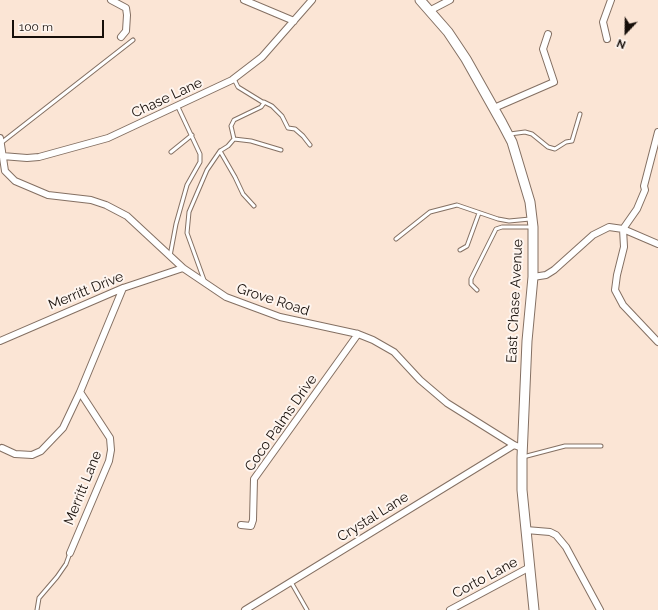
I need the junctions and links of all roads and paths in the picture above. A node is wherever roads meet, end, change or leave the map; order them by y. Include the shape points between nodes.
1 (111, 0) edge
2 (244, 0) edge
3 (312, 0) edge
4 (420, 0) edge
5 (450, 0) edge
6 (611, 0) edge
7 (429, 11) junction
8 (294, 21) junction
9 (548, 34) dead end
10 (120, 37) dead end
11 (607, 39) dead end
12 (134, 40) dead end
13 (234, 79) junction
14 (264, 102) junction
15 (178, 107) junction
16 (494, 108) junction
17 (580, 114) dead end
18 (658, 132) edge
19 (508, 134) junction
20 (192, 136) junction
21 (234, 139) junction
22 (0, 140) edge
23 (310, 145) dead end
24 (281, 150) dead end
25 (220, 151) junction
26 (171, 152) dead end
27 (2, 156) junction
28 (254, 206) dead end
29 (479, 213) junction
30 (532, 223) junction
31 (623, 229) junction
32 (396, 239) dead end
33 (658, 244) edge
34 (460, 250) dead end
35 (170, 258) junction
36 (182, 268) junction
37 (533, 278) junction
38 (205, 284) junction
39 (123, 288) junction
40 (477, 290) dead end
41 (358, 334) junction
42 (0, 341) edge
43 (658, 342) edge
44 (80, 392) junction
45 (601, 446) dead end
46 (2, 448) dead end
47 (519, 450) junction
48 (241, 525) dead end
49 (526, 530) junction
50 (70, 553) joint
51 (530, 567) junction
52 (291, 582) junction
53 (37, 610) edge
54 (245, 610) edge
55 (307, 610) edge
56 (450, 610) edge
57 (534, 610) edge
58 (600, 610) edge

1 - 10 street via 126,8 126,31
2 - 8 street
3 - 8 street, Chase Lane
4 - 7 main road, East Chase Avenue
5 - 7 street
6 - 11 street via 603,22
7 - 16 main road, East Chase Avenue via 448,32
8 - 13 street, Chase Lane via 262,57
9 - 16 street via 543,49 554,82
12 - 22 lane
13 - 14 lane via 238,87
13 - 15 street, Chase Lane
14 - 21 lane via 261,107 234,120 231,126
14 - 23 lane via 282,116 288,128 295,129
15 - 20 lane
15 - 27 street, Chase Lane via 108,138 39,157
16 - 19 main road, East Chase Avenue
17 - 19 lane via 572,141 556,149 548,147 532,134
18 - 31 street via 645,190 637,209
19 - 30 main road, East Chase Avenue via 522,173
20 - 26 lane
20 - 35 lane via 200,154 200,162 187,185
21 - 24 lane
21 - 25 lane
22 - 27 street, Grove Road
25 - 28 lane via 243,194
25 - 38 lane via 207,170 194,198 187,233
27 - 35 street, Grove Road via 6,174 15,181 48,195 91,200 106,205 127,216
29 - 30 lane via 509,221
29 - 32 lane via 456,205 430,212
29 - 34 lane via 467,246
30 - 37 main road, East Chase Avenue
30 - 40 lane via 496,229 471,279 471,284
31 - 33 street
31 - 37 street via 609,227 593,234 554,270
31 - 43 street via 624,247 615,290 624,305
35 - 36 street, Grove Road
36 - 38 street, Grove Road
36 - 39 street, Merritt Drive
37 - 47 main road, East Chase Avenue
38 - 41 street, Grove Road via 226,297 260,311 310,325
39 - 42 street, Merritt Drive
39 - 44 street
41 - 47 street, Grove Road via 394,352 437,396
41 - 48 street, Coco Palms Drive via 254,479 253,520 251,526
44 - 46 street via 63,428 41,451 24,456
44 - 50 street, Merritt Lane via 110,438 111,450
45 - 47 lane
47 - 49 main road, East Chase Avenue
47 - 52 street, Crystal Lane
49 - 51 main road, East Chase Avenue
49 - 58 street via 556,535 566,547
50 - 53 lane via 66,564 39,598
51 - 56 street, Corto Lane
51 - 57 main road, East Chase Avenue
52 - 54 street, Crystal Lane
52 - 55 lane

